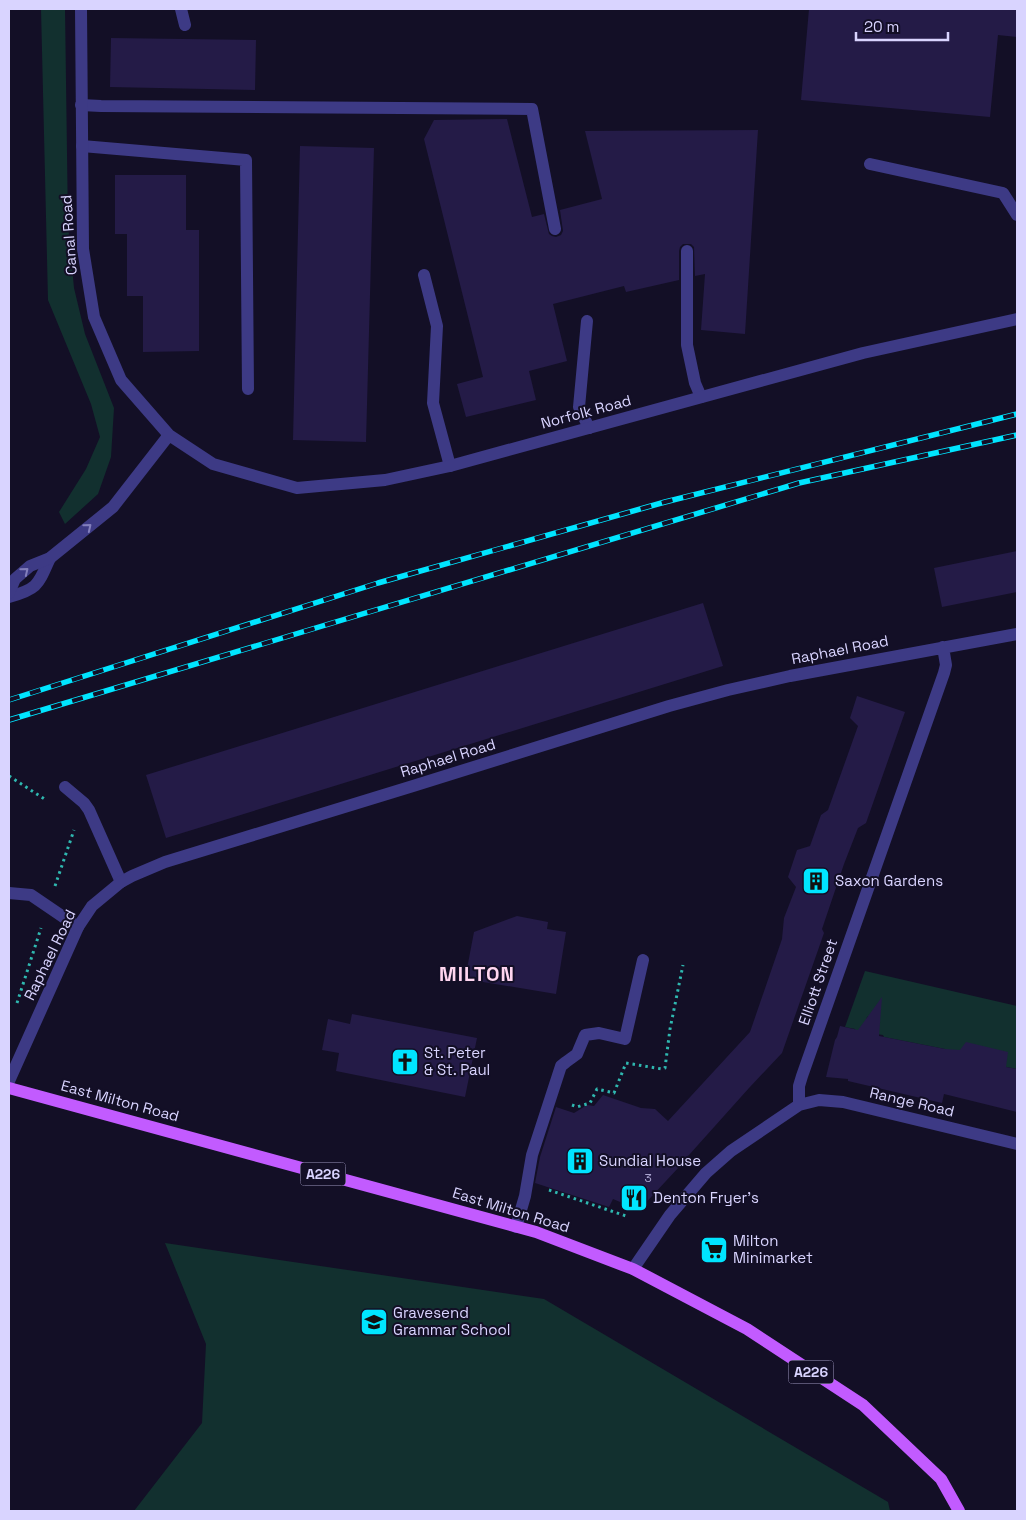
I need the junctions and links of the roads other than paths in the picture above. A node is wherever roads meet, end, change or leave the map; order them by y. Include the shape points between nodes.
1 (81, 9) edge
2 (181, 9) edge
3 (185, 25) dead end
4 (81, 105) junction
5 (82, 146) junction
6 (870, 164) dead end
7 (1017, 215) edge
8 (556, 229) dead end
9 (687, 251) dead end
10 (424, 275) dead end
11 (1017, 319) edge
12 (587, 321) dead end
13 (248, 389) dead end
14 (701, 397) junction
15 (589, 428) junction
16 (168, 435) junction
17 (450, 466) junction
18 (50, 558) junction
19 (9, 595) edge
20 (1017, 634) edge
21 (943, 647) junction
22 (65, 787) dead end
23 (121, 882) junction
24 (9, 892) edge
25 (78, 927) junction
26 (643, 960) dead end
27 (9, 1081) edge
28 (9, 1088) edge
29 (799, 1105) junction
30 (1017, 1144) edge
31 (516, 1227) junction
32 (633, 1270) junction
33 (959, 1511) edge

1 - 4 street, Canal Road
2 - 3 street
4 - 5 street, Canal Road
4 - 8 street via 532,109
5 - 13 street via 246,160
5 - 16 street, Canal Road via 83,249 94,318 121,380
6 - 7 street via 1003,193
9 - 14 street via 687,345
10 - 17 street via 436,326 433,403
11 - 14 street, Norfolk Road via 863,353
12 - 15 street via 579,407
14 - 15 street, Norfolk Road
15 - 17 street, Norfolk Road
16 - 17 street, Norfolk Road via 213,464 297,488 385,480
18 -> 16 street via 113,507
19 -> 18 street via 15,579 30,566
18 - 19 street via 34,587 27,592
20 - 21 street, Raphael Road
21 - 23 street, Raphael Road via 790,676 668,706 165,862
21 - 29 street, Elliott Street via 946,666 802,1076
22 - 23 street via 89,810
23 - 25 street, Raphael Road via 92,906
24 - 25 street via 31,895
25 - 27 street, Raphael Road
26 - 31 street via 625,1039 599,1033 585,1035 576,1054 561,1066 532,1155
28 - 31 main road, East Milton Road / A226
29 - 30 street, Range Road via 819,1100 843,1102
29 - 32 street via 731,1151 706,1173 670,1216
31 - 32 main road, East Milton Road / A226
32 - 33 main road, East Milton Road / A226 via 747,1329 863,1405 941,1479

